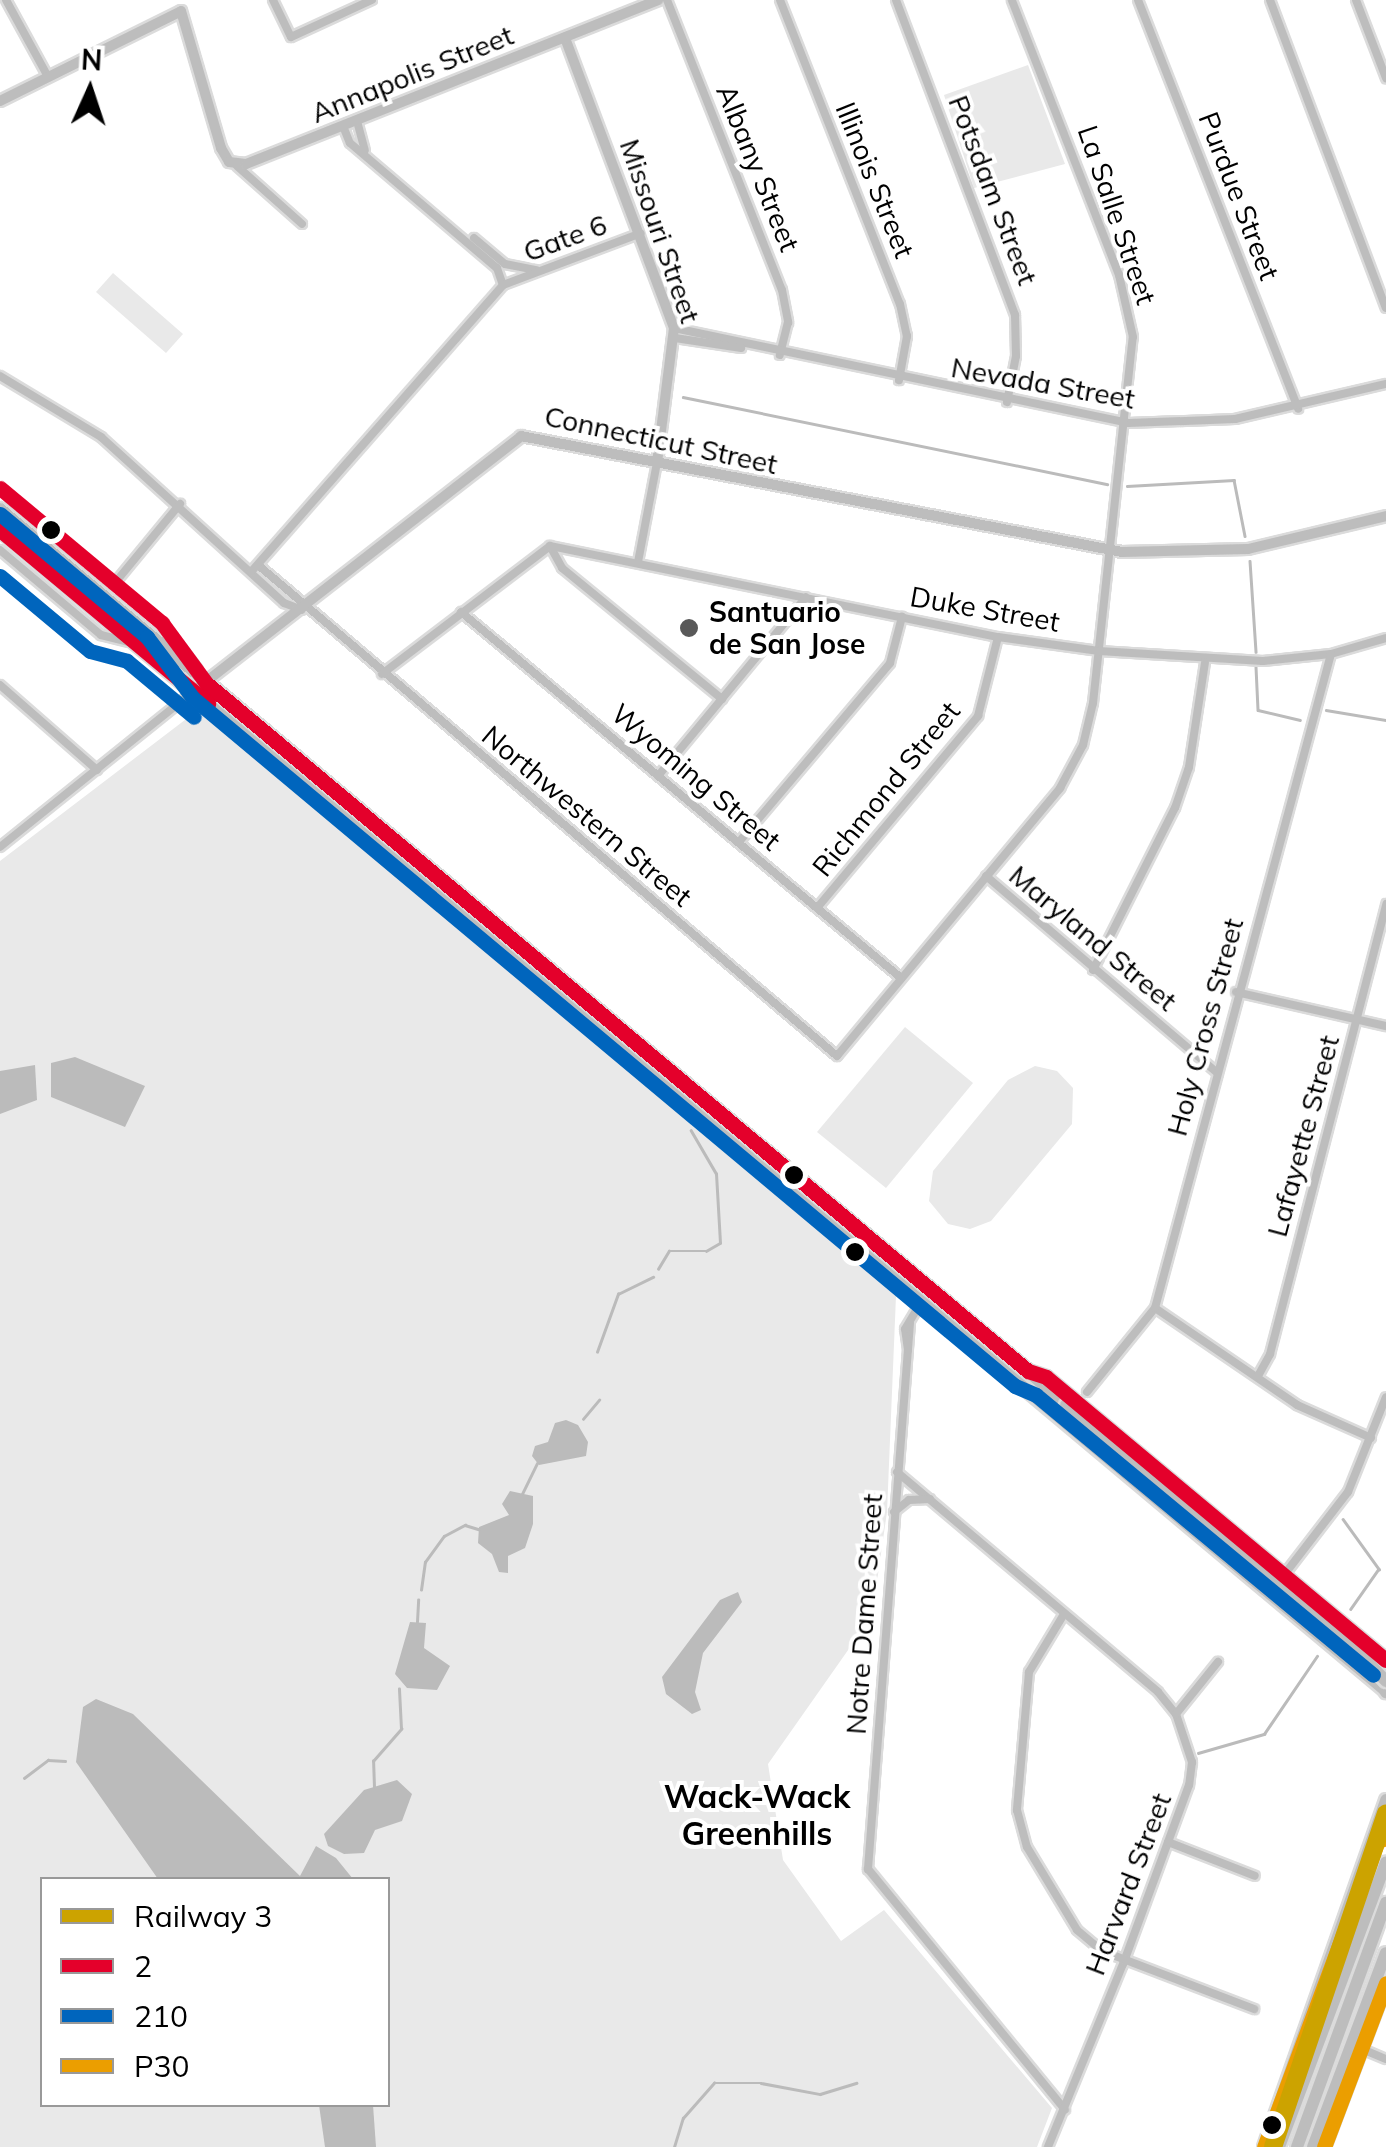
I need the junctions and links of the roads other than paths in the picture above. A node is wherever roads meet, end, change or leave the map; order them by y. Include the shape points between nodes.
1 (6, 0) edge
2 (273, 0) edge
3 (372, 0) edge
4 (663, 0) edge
5 (780, 0) edge
6 (896, 0) edge
7 (1012, 0) edge
8 (1138, 0) edge
9 (1270, 0) edge
10 (1356, 0) edge
11 (357, 3) edge
12 (179, 6) edge
13 (565, 38) junction
14 (48, 75) junction
15 (1386, 78) edge
16 (0, 101) edge
17 (357, 121) junction
18 (343, 126) junction
19 (365, 150) junction
20 (251, 162) junction
21 (236, 166) junction
22 (258, 185) junction
23 (302, 224) dead end
24 (641, 233) junction
25 (474, 238) dead end
26 (541, 271) junction
27 (504, 284) junction
28 (1386, 308) edge
29 (674, 333) junction
30 (780, 355) junction
31 (0, 377) edge
32 (899, 380) junction
33 (1386, 384) edge
34 (1007, 402) junction
35 (1298, 409) junction
36 (1128, 423) junction
37 (657, 462) junction
38 (0, 488) edge
39 (180, 504) junction
40 (0, 509) edge
41 (1386, 516) edge
42 (0, 530) edge
43 (550, 546) junction
44 (0, 550) edge
45 (1112, 551) junction
46 (638, 562) junction
47 (255, 568) junction
48 (114, 584) junction
49 (806, 597) junction
50 (302, 609) junction
51 (462, 612) junction
52 (902, 616) junction
53 (998, 637) junction
54 (1386, 638) edge
55 (136, 643) junction
56 (1100, 651) junction
57 (1331, 654) junction
58 (1205, 662) junction
59 (382, 674) junction
60 (0, 685) edge
61 (200, 687) junction
62 (722, 699) junction
63 (98, 770) junction
64 (658, 776) junction
65 (739, 842) junction
66 (0, 847) edge
67 (986, 876) junction
68 (1386, 904) edge
69 (816, 908) junction
70 (1094, 970) junction
71 (901, 978) junction
72 (1236, 992) junction
73 (1357, 1019) junction
74 (1386, 1026) edge
75 (837, 1056) joint
76 (1216, 1072) junction
77 (922, 1301) junction
78 (1156, 1308) junction
79 (1028, 1371) junction
80 (1258, 1376) junction
81 (1087, 1392) dead end
82 (1386, 1397) edge
83 (1371, 1438) junction
84 (897, 1472) junction
85 (930, 1500) junction
86 (1195, 1501) junction
87 (1207, 1510) junction
88 (894, 1512) junction
89 (1186, 1523) junction
90 (1224, 1524) junction
91 (1209, 1542) junction
92 (1284, 1575) junction
93 (1064, 1614) junction
94 (1386, 1660) edge
95 (1218, 1662) dead end
96 (1385, 1688) edge
97 (1176, 1714) junction
98 (1386, 1800) edge
99 (1386, 1819) edge
100 (1383, 1837) edge
101 (1168, 1842) junction
102 (1386, 1862) edge
103 (1255, 1876) dead end
104 (1386, 1904) edge
105 (1386, 1953) edge
106 (1123, 1964) junction
107 (1386, 1983) edge
108 (1254, 2010) dead end
109 (1310, 2015) junction
110 (1362, 2048) junction
111 (1386, 2058) edge
112 (1065, 2110) junction
113 (1048, 2147) edge
114 (1264, 2147) edge
115 (1280, 2147) edge
116 (1297, 2147) edge
117 (1313, 2147) edge
118 (1324, 2147) edge

1 - 14 street
2 - 11 street via 291,36
3 - 11 street
4 - 13 street, Annapolis Street
4 - 30 street, Albany Street via 782,290 788,322
5 - 32 street, Illinois Street via 900,304 907,336
6 - 34 street, Potsdam Street via 1015,314
7 - 36 street, La Salle Street via 1128,306
8 - 35 street, Purdue Street
9 - 28 street
10 - 15 street
12 - 14 street
12 - 21 street via 222,148
13 - 17 street, Annapolis Street
13 - 24 street, Missouri Street
14 - 16 street
17 - 18 street, Annapolis Street
17 - 19 street
18 - 19 street via 350,143
18 - 20 street, Annapolis Street
19 - 27 street via 476,248
20 - 21 street, Annapolis Street
20 - 22 street
21 - 22 street
22 - 23 street
24 - 26 street, Gate 6
24 - 29 street, Missouri Street
25 - 26 street via 505,264
26 - 27 street, Gate 6
27 - 47 street
29 - 30 street, Nevada Street
29 - 37 street, Missouri Street
30 - 32 street, Nevada Street
31 - 39 street, Northwestern Street via 65,410
32 - 34 street, Nevada Street
33 - 35 street, Nevada Street
34 - 36 street, Nevada Street
35 - 36 street, Nevada Street via 1188,424
36 - 45 street, La Salle Street
37 - 45 street, Connecticut Street
37 - 46 street, Missouri Street
37 - 50 street, Connecticut Street via 522,436
38 - 48 street
39 - 47 street, Northwestern Street
39 - 48 street
40 - 61 main road
41 - 45 street, Connecticut Street via 1248,549
42 - 55 main road
43 - 46 street, Duke Street
43 - 51 street
43 - 62 street via 562,568
44 - 55 street via 101,636
45 - 56 street, La Salle Street
46 - 49 street, Duke Street
47 - 50 street, Northwestern Street
48 - 61 street via 162,623
49 - 52 street, Duke Street
49 - 62 street
50 - 59 street, Northwestern Street
50 - 61 street, Connecticut Street
51 - 59 street
51 - 64 street, Wyoming Street
52 - 53 street, Duke Street
52 - 65 street via 890,663
53 - 56 street, Duke Street
53 - 69 street, Richmond Street via 978,716
54 - 57 street, Duke Street
55 - 61 main road
56 - 58 street, Duke Street
56 - 67 street, La Salle Street via 1083,745 1060,788
57 - 58 street, Duke Street
57 - 72 street, Holy Cross Street
58 - 70 street via 1189,766 1175,808
59 - 75 street, Northwestern Street
60 - 63 street
61 - 63 street, Connecticut Street
61 - 77 main road
61 - 79 main road
62 - 64 street
63 - 66 street, Connecticut Street
64 - 65 street, Wyoming Street
65 - 69 street, Wyoming Street
67 - 70 street, Maryland Street
67 - 71 street, La Salle Street
68 - 73 street, Lafayette Street
69 - 71 street, Wyoming Street
70 - 76 street, Maryland Street
71 - 75 street, La Salle Street
72 - 73 street
72 - 76 street, Holy Cross Street
73 - 74 street
73 - 80 street, Lafayette Street via 1270,1354
76 - 78 street, Holy Cross Street
77 - 84 street, Notre Dame Street via 910,1322
77 - 89 main road
78 - 80 street
78 - 81 street, Holy Cross Street
79 - 86 main road via 1046,1377
79 - 96 main road, bridge via 1317,1612
80 - 83 street via 1308,1411
82 - 83 street
83 - 92 street via 1348,1492
84 - 85 street, Harvard Street
84 - 88 street, Notre Dame Street
85 - 88 street via 909,1500
85 - 93 street, Harvard Street
86 - 87 main road
86 - 89 main road
87 - 89 main road via 1205,1521
87 - 90 main road
88 - 112 street, Notre Dame Street via 868,1869
89 - 91 main road
90 - 91 main road
90 - 92 main road
91 - 96 main road
92 - 94 main road
93 - 97 street, Harvard Street
93 - 106 street via 1029,1672 1019,1822 1077,1930
95 - 97 street
97 - 101 street, Harvard Street via 1192,1762
98 - 109 main road
99 - 100 main road
100 - 109 main road
101 - 103 street
101 - 106 street, Harvard Street
102 - 115 main road
104 - 116 main road
105 - 117 main road
106 - 108 street
106 - 112 street, Harvard Street
107 - 110 main road
109 - 114 main road
110 - 111 street
110 - 118 main road
112 - 113 street, Harvard Street

